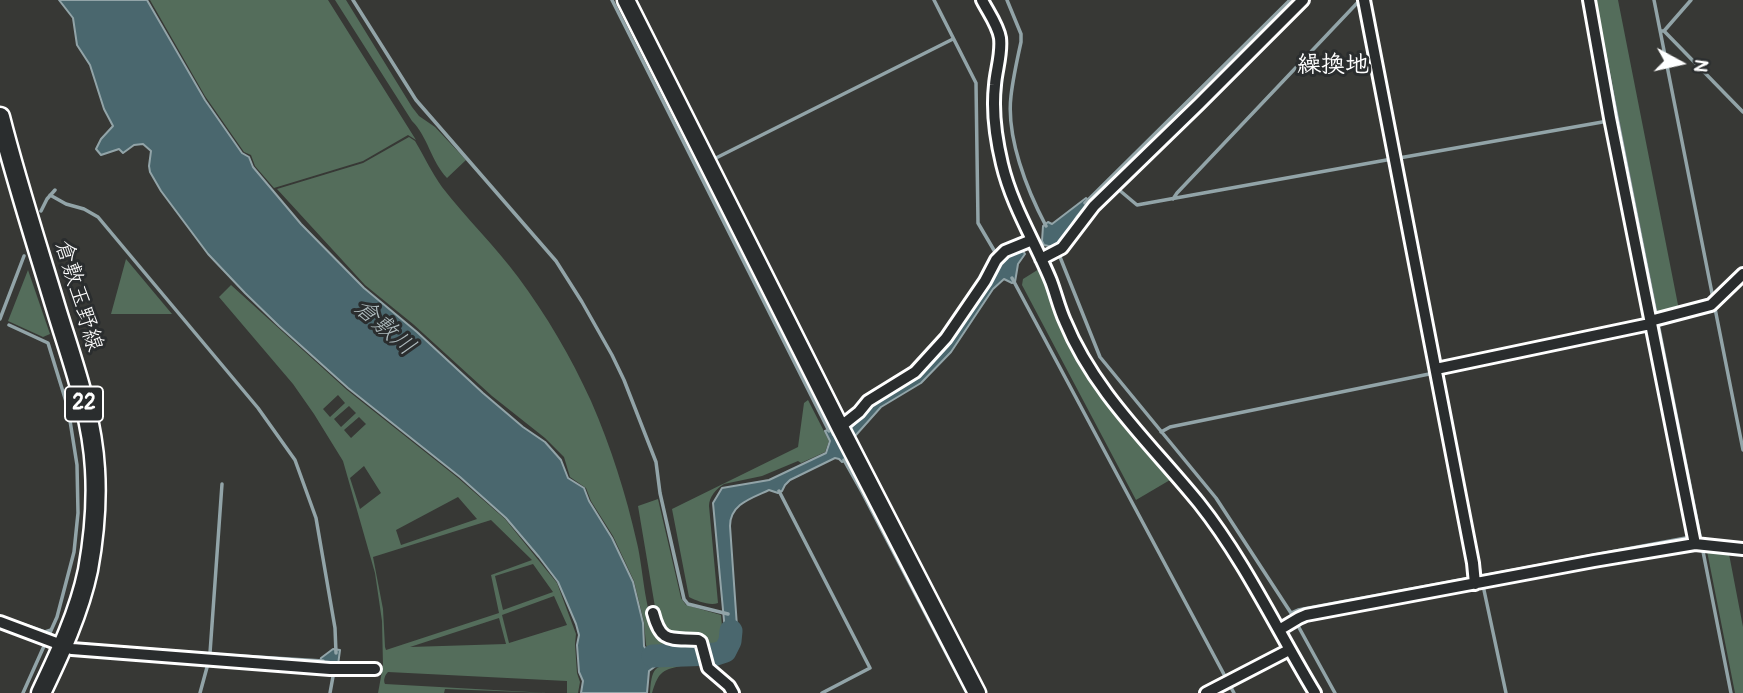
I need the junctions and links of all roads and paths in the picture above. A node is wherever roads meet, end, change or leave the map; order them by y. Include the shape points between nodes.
1 (626, 0) edge
2 (982, 0) edge
3 (1303, 0) edge
4 (1364, 0) edge
5 (1589, 0) edge
6 (1, 124) edge
7 (1032, 240) junction
8 (1041, 259) junction
9 (1743, 274) edge
10 (1653, 321) junction
11 (1438, 370) junction
12 (844, 433) junction
13 (1697, 541) junction
14 (1743, 549) edge
15 (1477, 580) junction
16 (653, 613) dead end
17 (0, 622) edge
18 (1279, 630) junction
19 (53, 641) junction
20 (1289, 650) junction
21 (375, 669) dead end
22 (41, 693) edge
23 (733, 693) edge
24 (977, 693) edge
25 (1206, 693) edge
26 (1315, 693) edge

1 - 12 street
2 - 7 street via 1000,37 994,95 1002,164
3 - 8 street via 1094,205 1058,251
4 - 11 street
5 - 10 street
6 - 19 main road, 倉敷玉野線 / 22 via 89,423 95,469 88,570 77,611
7 - 8 street
7 - 12 street via 998,258 941,345 909,376 868,401
8 - 18 street via 1087,367 1200,505
9 - 10 street via 1714,303
10 - 11 street
10 - 13 street
11 - 15 street
12 - 24 street
13 - 14 street
13 - 15 street
15 - 18 street via 1295,620
16 - 23 street via 664,636 701,642 708,668
17 - 19 street
18 - 20 street
19 - 21 street via 72,649
19 - 22 main road, 倉敷玉野線 / 22
20 - 25 street
20 - 26 street

